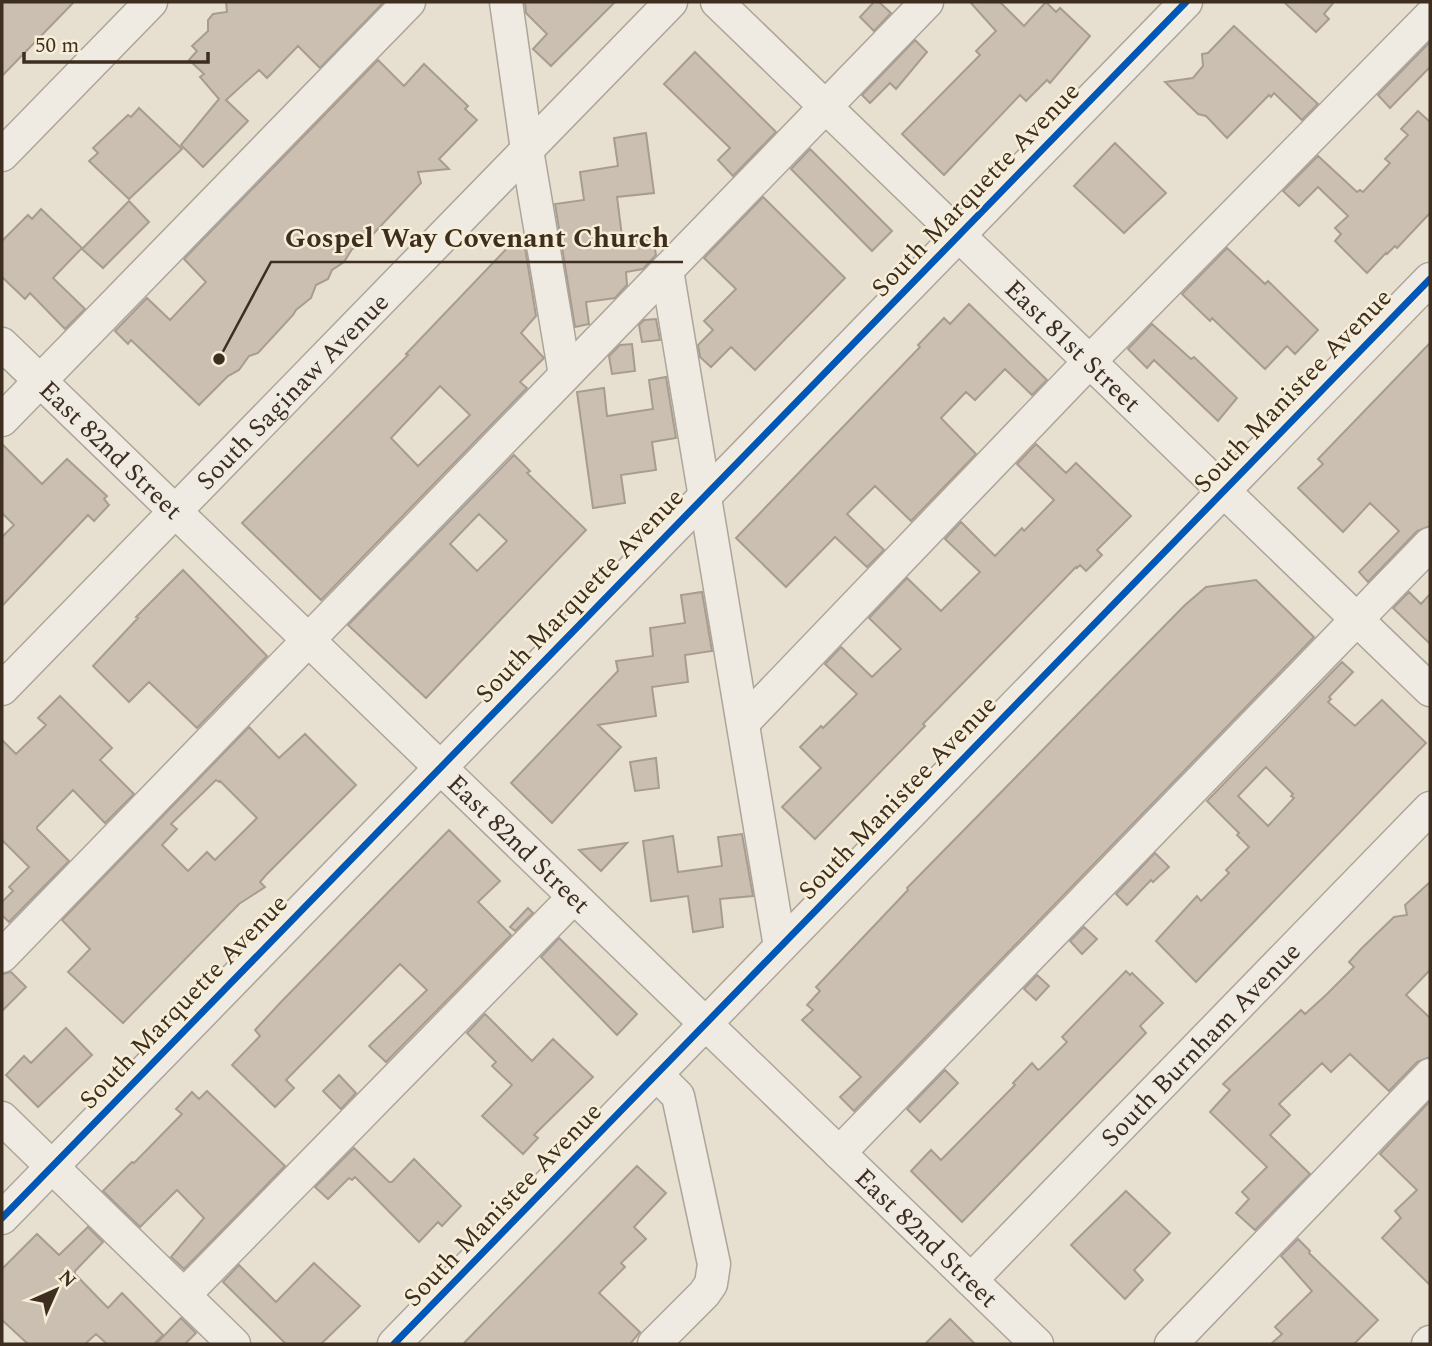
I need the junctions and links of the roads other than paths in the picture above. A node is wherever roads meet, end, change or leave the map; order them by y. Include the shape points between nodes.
1 (151, 2) edge
2 (409, 2) edge
3 (506, 2) edge
4 (671, 2) edge
5 (718, 2) edge
6 (927, 2) edge
7 (1186, 2) edge
8 (1430, 16) edge
9 (826, 106) junction
10 (527, 150) junction
11 (2, 155) edge
12 (959, 235) junction
13 (667, 270) junction
14 (1430, 279) edge
15 (2, 344) edge
16 (1090, 361) junction
17 (565, 375) junction
18 (40, 381) junction
19 (2, 420) edge
20 (1224, 491) junction
21 (705, 495) junction
22 (175, 512) junction
23 (1430, 544) edge
24 (1357, 619) junction
25 (308, 640) junction
26 (2, 689) edge
27 (1430, 690) edge
28 (743, 723) junction
29 (440, 768) junction
30 (1430, 808) edge
31 (574, 897) junction
32 (780, 947) junction
33 (2, 956) edge
34 (706, 1024) junction
35 (657, 1075) junction
36 (1430, 1075) edge
37 (2, 1118) edge
38 (839, 1153) junction
39 (51, 1167) junction
40 (2, 1217) edge
41 (971, 1280) junction
42 (184, 1295) junction
43 (234, 1344) edge
44 (394, 1344) edge
45 (654, 1344) edge
46 (1037, 1344) edge
47 (1171, 1344) edge

1 - 11 street
2 - 18 street
3 - 10 street
4 - 10 street, South Saginaw Avenue
5 - 9 street, East 81st Street
6 - 9 street
7 - 12 street, South Marquette Avenue
8 - 16 street
9 - 12 street, East 81st Street
9 - 13 street
10 - 17 street
10 - 22 street, South Saginaw Avenue
12 - 16 street, East 81st Street
12 - 21 street, South Marquette Avenue
13 - 17 street
13 - 21 street
14 - 20 street, South Manistee Avenue
15 - 18 street, East 82nd Street
16 - 20 street, East 81st Street
16 - 28 street
17 - 25 street
18 - 19 street
18 - 22 street, East 82nd Street
20 - 24 street, East 81st Street
20 - 32 street, South Manistee Avenue
21 - 28 street
21 - 29 street, South Marquette Avenue
22 - 25 street, East 82nd Street
22 - 26 street, South Saginaw Avenue
23 - 24 street
24 - 27 street, East 81st Street
24 - 38 street
25 - 29 street, East 82nd Street
25 - 33 street
28 - 32 street
29 - 31 street, East 82nd Street
29 - 39 street, South Marquette Avenue
30 - 41 street, South Burnham Avenue
31 - 34 street, East 82nd Street
31 - 42 street
32 - 34 street, South Manistee Avenue
34 - 35 street, South Manistee Avenue
34 - 38 street, East 82nd Street
35 - 44 street, South Manistee Avenue
35 - 45 street via 678,1096 714,1264 704,1294
36 - 47 street
37 - 39 street
38 - 41 street, East 82nd Street
39 - 40 street, South Marquette Avenue
39 - 42 street
41 - 46 street, East 82nd Street
42 - 43 street

